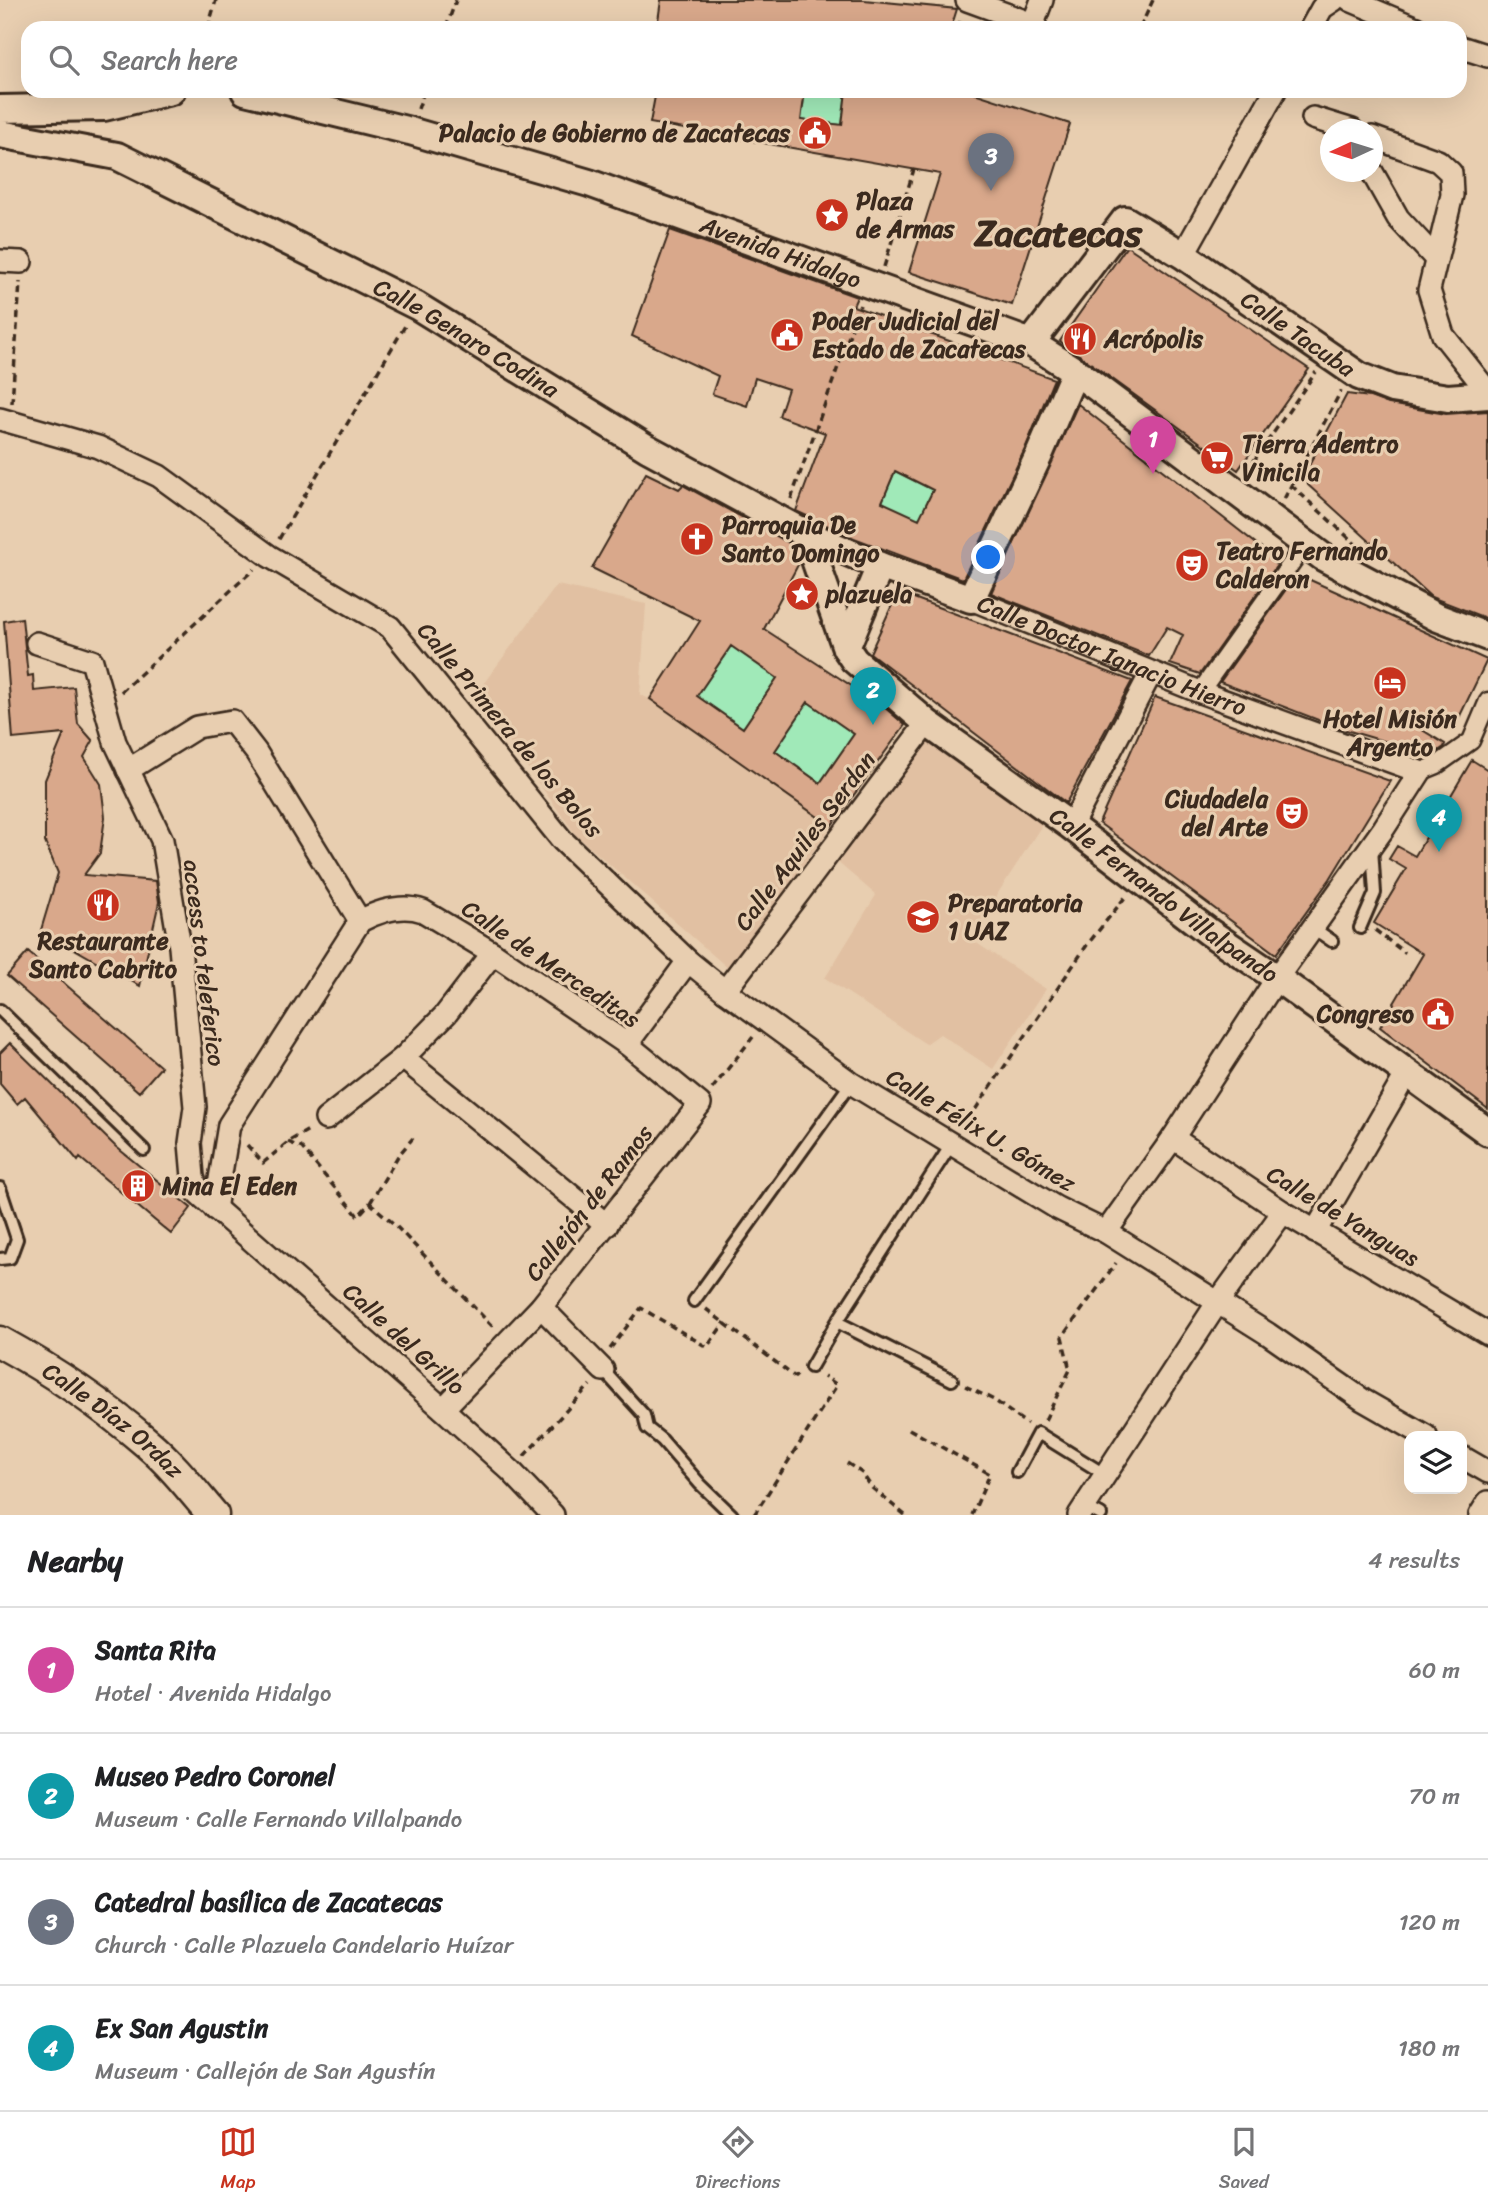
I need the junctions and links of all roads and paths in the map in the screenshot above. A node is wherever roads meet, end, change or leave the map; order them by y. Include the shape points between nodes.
1 (216, 0) edge
2 (456, 0) edge
3 (967, 0) edge
4 (1042, 0) edge
5 (1153, 0) edge
6 (1334, 0) edge
7 (1350, 0) edge
8 (210, 21) edge
9 (448, 21) edge
10 (1025, 21) edge
11 (1034, 21) edge
12 (1143, 21) edge
13 (1315, 21) edge
14 (1400, 21) edge
15 (1467, 49) edge
16 (1488, 56) edge
17 (142, 98) edge
18 (274, 98) edge
19 (1271, 98) edge
20 (0, 109) edge
21 (1313, 118) dead end
22 (1320, 120) edge
23 (0, 134) edge
24 (1383, 141) edge
25 (914, 169) dead end
26 (1378, 182) edge
27 (1183, 255) junction
28 (1436, 258) junction
29 (11, 261) edge
30 (869, 295) junction
31 (417, 306) junction
32 (1031, 344) junction
33 (1328, 355) junction
34 (1352, 370) junction
35 (1075, 371) junction
36 (1488, 393) edge
37 (6, 420) edge
38 (1291, 485) junction
39 (1233, 491) junction
40 (1282, 503) dead end
41 (1311, 504) dead end
42 (783, 521) junction
43 (806, 534) junction
44 (1305, 544) junction
45 (269, 556) junction
46 (880, 566) junction
47 (971, 599) junction
48 (1488, 637) edge
49 (37, 643) dead end
50 (846, 649) junction
51 (1151, 673) junction
52 (121, 692) dead end
53 (1200, 692) junction
54 (1488, 701) edge
55 (927, 723) junction
56 (1471, 741) junction
57 (1488, 748) edge
58 (128, 770) junction
59 (1420, 772) junction
60 (1071, 827) junction
61 (1372, 845) junction
62 (1139, 880) junction
63 (360, 921) junction
64 (1364, 926) joint
65 (1313, 928) junction
66 (1332, 942) dead end
67 (493, 953) junction
68 (1405, 953) dead end
69 (688, 961) junction
70 (1277, 978) junction
71 (724, 991) junction
72 (0, 1010) edge
73 (766, 1021) junction
74 (626, 1044) junction
75 (403, 1058) junction
76 (1407, 1073) junction
77 (851, 1083) junction
78 (700, 1104) junction
79 (326, 1119) joint
80 (1488, 1132) edge
81 (414, 1138) dead end
82 (1173, 1138) junction
83 (288, 1142) junction
84 (951, 1145) junction
85 (144, 1150) dead end
86 (263, 1163) dead end
87 (0, 1188) edge
88 (370, 1203) junction
89 (215, 1209) junction
90 (1283, 1212) junction
91 (607, 1226) junction
92 (1106, 1232) junction
93 (1315, 1232) junction
94 (1128, 1247) junction
95 (0, 1259) edge
96 (694, 1301) joint
97 (1218, 1302) junction
98 (541, 1307) junction
99 (725, 1322) junction
100 (837, 1322) junction
101 (1488, 1334) edge
102 (0, 1342) edge
103 (509, 1343) junction
104 (811, 1367) joint
105 (601, 1368) junction
106 (952, 1380) joint
107 (836, 1385) dead end
108 (443, 1409) junction
109 (909, 1429) dead end
110 (1417, 1431) edge
111 (1038, 1433) junction
112 (1467, 1460) edge
113 (847, 1463) dead end
114 (511, 1471) junction
115 (1017, 1472) dead end
116 (1488, 1472) edge
117 (1104, 1474) junction
118 (1488, 1502) edge
119 (1088, 1512) edge
120 (547, 1513) edge
121 (213, 1515) edge
122 (732, 1515) edge
123 (754, 1515) edge
124 (904, 1515) edge
125 (972, 1515) edge
126 (1480, 1515) edge

1 - 8 path
2 - 9 path
3 - 10 street
4 - 11 street
5 - 12 path
6 - 13 street
7 - 14 street
15 - 16 street
17 - 20 street via 104,107
18 - 30 street, Avenida Hidalgo via 410,131 589,183
19 - 27 street
21 - 22 street
23 - 31 street, Calle Genaro Codina via 117,156
24 - 28 street via 1438,161 1451,173 1452,195
25 - 30 path
26 - 28 street via 1398,218
27 - 32 street, Calle Tacuba via 1125,220
27 - 33 street, Calle Tacuba
28 - 36 street via 1429,290 1443,335
29 - 37 path
30 - 32 street, Avenida Hidalgo
30 - 42 path
31 - 42 street, Calle Genaro Codina via 647,448
31 - 45 path
32 - 35 street, Avenida Hidalgo
33 - 34 street, Calle Tacuba
33 - 39 path
34 - 36 street, Calle Tacuba via 1392,389 1448,398
34 - 38 path
35 - 39 street, Avenida Hidalgo
35 - 47 street
37 - 45 street, Calle Primera de los Bolos via 98,447 159,477
38 - 40 path
38 - 41 path
39 - 44 street, Avenida Hidalgo
42 - 43 street, Calle Genaro Codina
43 - 46 street, Calle Doctor Ignacio Hierro
43 - 50 street
44 - 48 street, Avenida Hidalgo via 1436,617
44 - 53 street
45 - 52 path
45 - 69 street, Calle Primera de los Bolos via 390,627 562,840
46 - 47 street, Calle Doctor Ignacio Hierro
46 - 50 street
47 - 51 street, Calle Doctor Ignacio Hierro
49 - 58 street, access to teleferico via 92,661 115,742
50 - 55 street, Calle Fernando Villalpando
51 - 53 street, Calle Doctor Ignacio Hierro
51 - 60 street
53 - 59 street, Calle Doctor Ignacio Hierro
54 - 56 street
55 - 60 street, Calle Fernando Villalpando
55 - 71 street, Calle Aquiles Serdan
56 - 57 street
56 - 59 street
58 - 63 street via 197,727 232,721 256,752
58 - 89 street, access to teleferico via 162,840 180,947 195,1107 190,1143 193,1177 198,1193
59 - 61 street
60 - 62 street, Calle Fernando Villalpando
61 - 64 lane via 1375,892
61 - 65 street
62 - 70 street, Calle Fernando Villalpando
62 - 84 path via 1087,945
63 - 67 street, Calle de Merceditas via 379,912 413,908
63 - 89 street via 229,1125
64 - 68 path
65 - 66 lane
65 - 70 street
67 - 74 street, Calle de Merceditas
67 - 75 street via 446,1014
69 - 71 street, Calle Primera de los Bolos
69 - 74 street
70 - 76 street, Calle Fernando Villalpando
70 - 82 street
71 - 73 street, Calle Félix U. Gómez
72 - 85 lane
73 - 77 street, Calle Félix U. Gómez
73 - 78 path
74 - 78 street, Calle de Merceditas
75 - 79 street
75 - 91 street
76 - 80 street, Calle Fernando Villalpando
76 - 93 street
77 - 84 street, Calle Félix U. Gómez
77 - 96 lane
78 - 91 street, Callejón de Ramos
79 - 83 path
81 - 88 path
82 - 90 street, Calle de Yanguas
82 - 92 street
83 - 86 path
83 - 88 path via 302,1148 358,1216
84 - 92 street, Calle Félix U. Gómez
84 - 100 lane
87 - 95 lane via 17,1239 9,1258
88 - 103 path
89 - 108 street, Calle del Grillo
90 - 93 street, Calle de Yanguas
90 - 97 street
91 - 98 street, Callejón de Ramos
92 - 94 street, Calle Félix U. Gómez
93 - 101 street, Calle de Yanguas
94 - 97 street, Calle Félix U. Gómez
94 - 111 path via 1062,1337 1070,1370
96 - 99 path
97 - 110 street, Calle Félix U. Gómez
97 - 117 street
98 - 103 street, Callejón de Ramos
98 - 105 street
99 - 104 path via 795,1377
99 - 105 path via 708,1347 641,1308
100 - 104 lane
100 - 106 lane
102 - 121 main road, Calle Díaz Ordaz via 74,1388 148,1443
103 - 108 street, Callejón de Ramos
105 - 114 path
105 - 122 lane via 644,1415 647,1428
106 - 111 path via 994,1400
107 - 123 path
108 - 114 street, Calle del Grillo
109 - 125 path via 990,1474
111 - 115 lane
111 - 117 lane
112 - 116 street
113 - 124 path
114 - 120 street, Calle del Grillo
117 - 119 street
118 - 126 street

